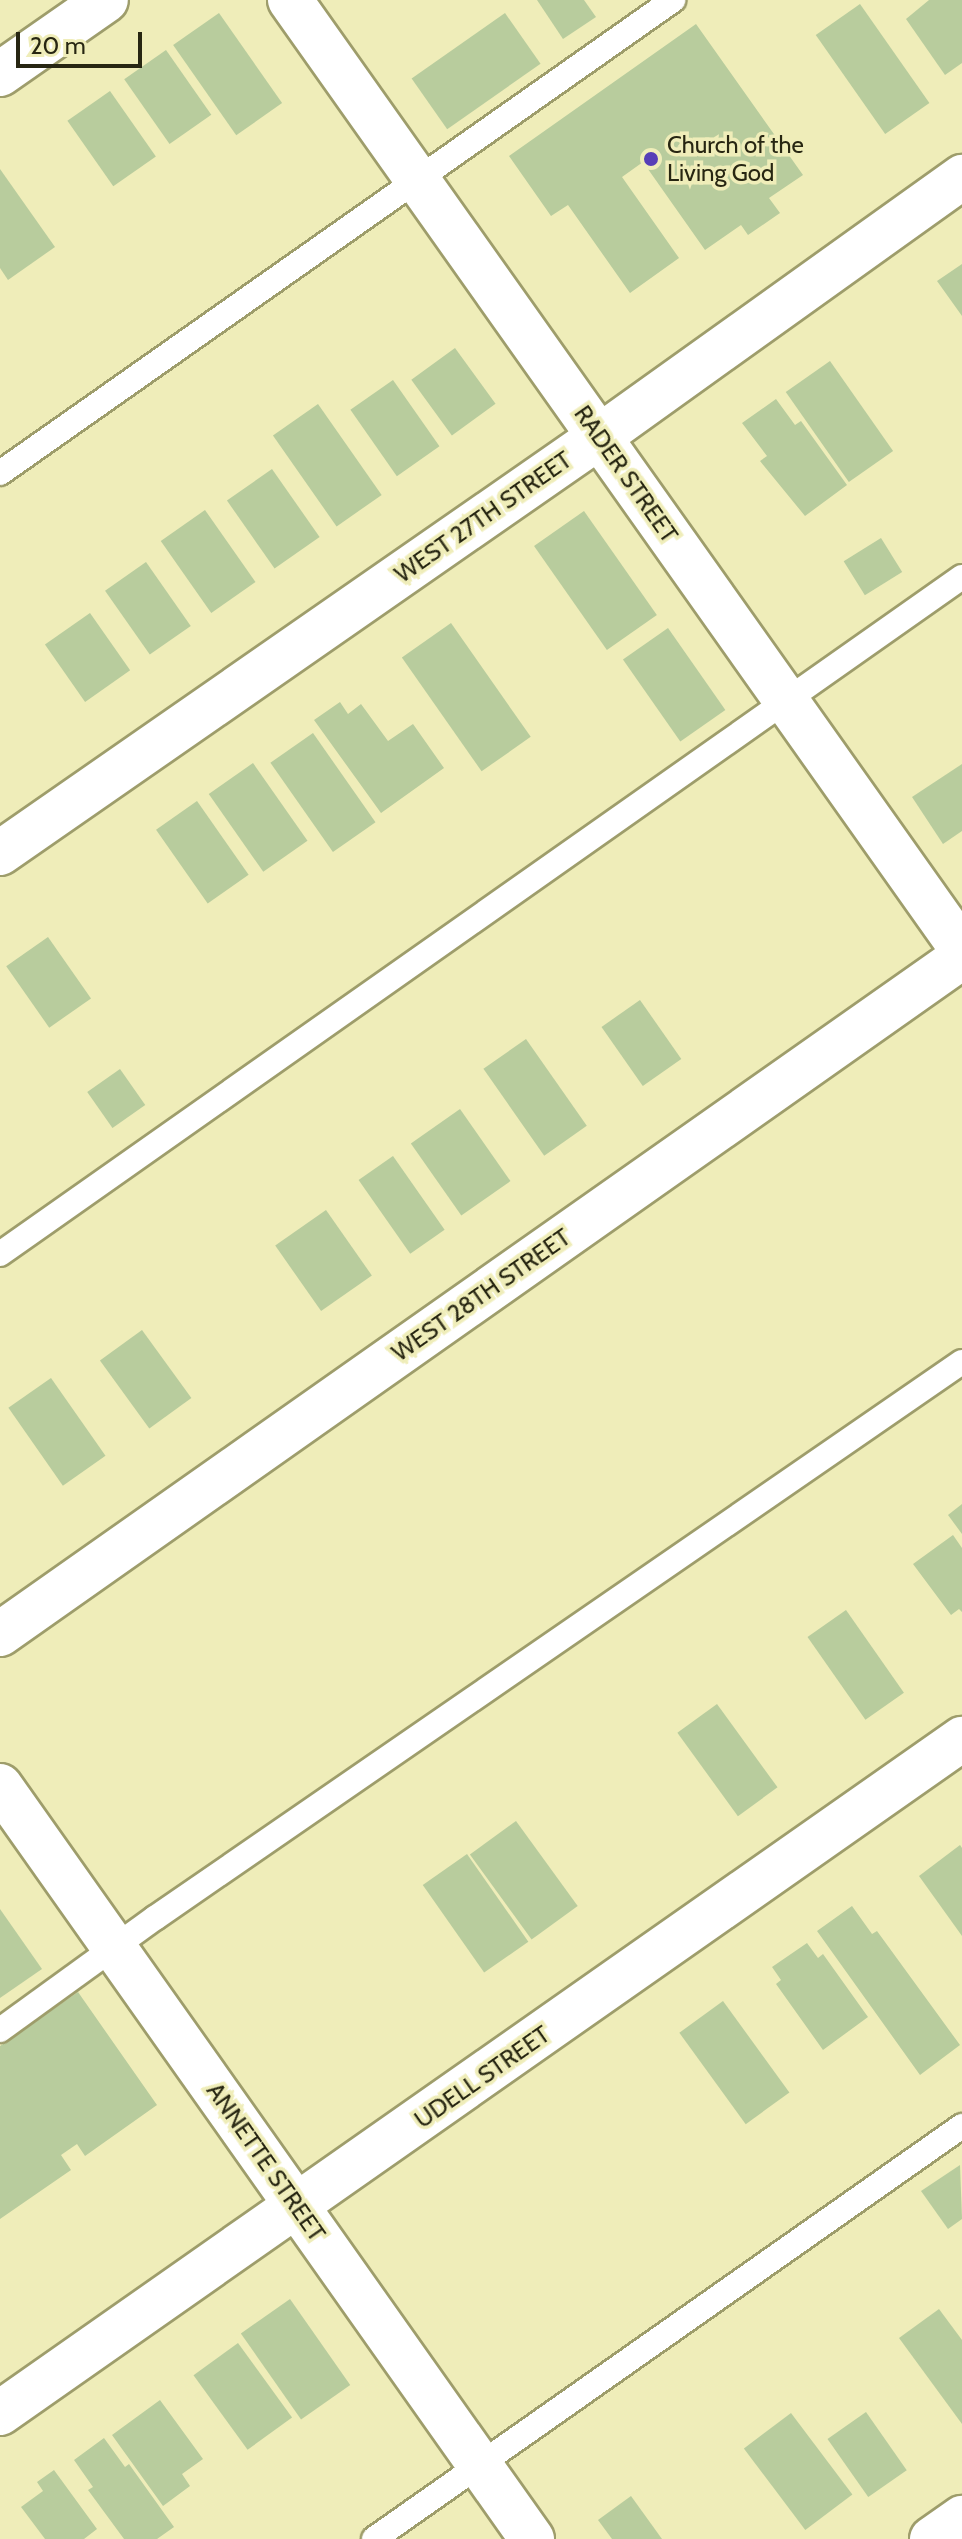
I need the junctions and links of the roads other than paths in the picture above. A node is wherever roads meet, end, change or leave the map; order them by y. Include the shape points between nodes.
1 (106, 0) edge
2 (290, 0) edge
3 (673, 0) edge
4 (0, 74) edge
5 (962, 177) edge
6 (418, 181) junction
7 (599, 437) junction
8 (0, 473) edge
9 (962, 577) edge
10 (786, 701) junction
11 (0, 853) edge
12 (962, 949) edge
13 (962, 957) edge
14 (0, 1254) edge
15 (962, 1362) edge
16 (0, 1634) edge
17 (962, 1739) edge
18 (0, 1786) edge
19 (114, 1947) junction
20 (0, 2030) edge
21 (962, 2126) edge
22 (297, 2205) junction
23 (0, 2413) edge
24 (480, 2466) junction
25 (962, 2518) edge
26 (374, 2539) edge
27 (532, 2539) edge
28 (932, 2539) edge

1 - 4 street
2 - 6 street, RADER STREET
3 - 6 lane
5 - 7 street, WEST 27TH STREET
6 - 7 street, RADER STREET
6 - 8 lane
7 - 10 street, RADER STREET
7 - 11 street, WEST 27TH STREET
9 - 10 lane
10 - 12 street, RADER STREET
10 - 14 lane
13 - 16 street, WEST 28TH STREET
15 - 19 lane
17 - 22 street, UDELL STREET
18 - 19 street, ANNETTE STREET
19 - 20 lane
19 - 22 street, ANNETTE STREET
21 - 24 lane
22 - 23 street, UDELL STREET
22 - 24 street, ANNETTE STREET
24 - 26 lane
24 - 27 street, ANNETTE STREET
25 - 28 street

